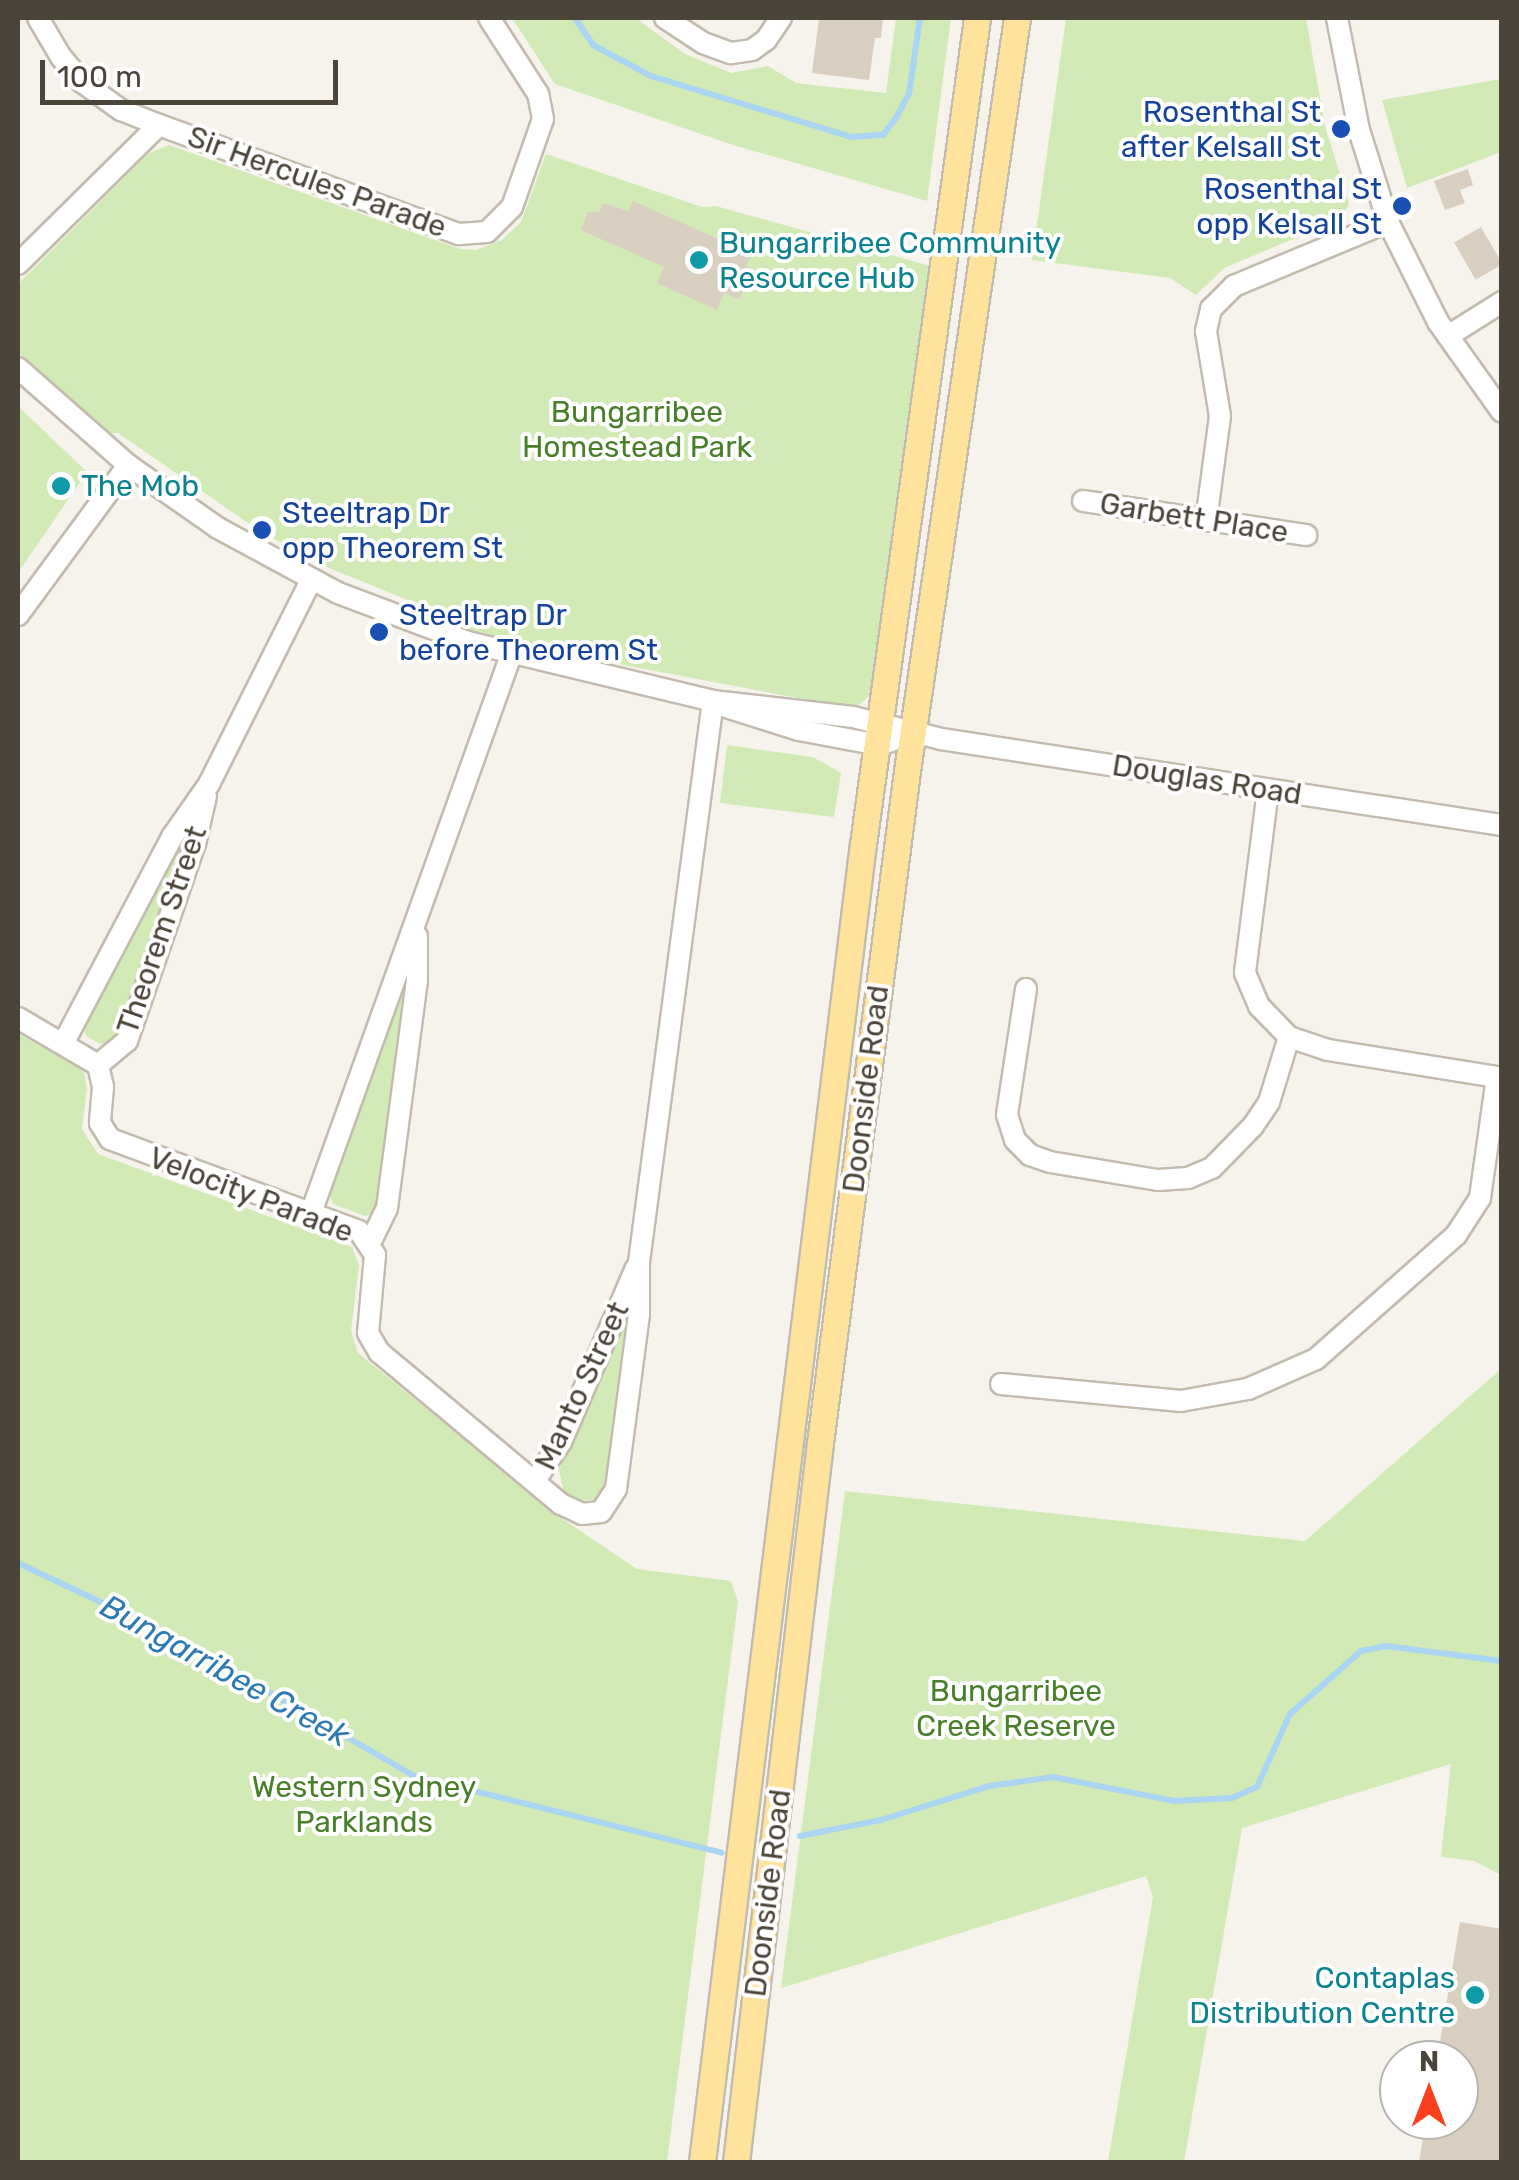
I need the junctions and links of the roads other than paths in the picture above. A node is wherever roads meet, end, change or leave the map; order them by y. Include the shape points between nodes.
1 (38, 18) edge
2 (489, 18) edge
3 (665, 18) edge
4 (781, 18) edge
5 (977, 18) edge
6 (1017, 18) edge
7 (1337, 18) edge
8 (159, 125) junction
9 (1388, 222) junction
10 (18, 264) edge
11 (1502, 302) edge
12 (1448, 336) junction
13 (18, 368) edge
14 (1502, 412) edge
15 (128, 466) junction
16 (1082, 502) dead end
17 (1206, 520) junction
18 (1306, 535) dead end
19 (311, 580) junction
20 (18, 615) edge
21 (511, 655) junction
22 (713, 701) junction
23 (880, 733) junction
24 (912, 734) junction
25 (209, 784) junction
26 (1268, 790) junction
27 (1502, 825) edge
28 (417, 928) junction
29 (1026, 989) dead end
30 (18, 1018) edge
31 (1289, 1037) junction
32 (64, 1042) junction
33 (98, 1065) junction
34 (1500, 1077) edge
35 (311, 1213) junction
36 (370, 1244) junction
37 (639, 1262) junction
38 (1001, 1384) dead end
39 (536, 1479) junction
40 (702, 2162) edge
41 (736, 2162) edge

1 - 8 street via 82,82 121,110
2 - 8 street, Sir Hercules Parade via 538,94 543,119 512,208 487,232 459,234
3 - 4 street via 702,43 731,52 752,50
5 - 23 main road, Doonside Road
6 - 24 main road, Doonside Road
7 - 9 street via 1358,130
8 - 10 street, Sir Hercules Parade
9 - 12 street
9 - 17 street via 1234,286 1211,309 1206,331 1220,416
11 - 12 street
12 - 14 street
13 - 15 street, Douglas Road
15 - 19 street, Douglas Road via 218,528
15 - 20 street
16 - 17 street, Garbett Place
17 - 18 street, Garbett Place
19 - 21 street, Douglas Road via 419,626
19 - 25 street, Theorem Street
21 - 22 street, Douglas Road
21 - 28 street
22 - 23 street, Douglas Road
22 - 37 street, Manto Street
23 - 24 street, Douglas Road
23 - 40 main road, Doonside Road
24 - 26 street, Douglas Road
24 - 41 main road, Doonside Road
25 - 32 street, Theorem Street via 172,837
25 - 33 street, Theorem Street via 196,844 127,1042
26 - 27 street, Douglas Road
26 - 31 street via 1245,973 1259,1006
28 - 35 street via 393,976
28 - 36 street via 417,980 387,1208
29 - 31 street via 1007,1115 1015,1140 1050,1162 1158,1180 1212,1168 1269,1102
30 - 32 street
31 - 34 street via 1328,1050
32 - 33 street
33 - 35 street, Velocity Parade via 100,1123 110,1139
34 - 38 street via 1480,1198 1456,1234 1316,1359 1248,1389 1181,1401
35 - 36 street, Velocity Parade via 352,1227
36 - 39 street, Velocity Parade via 371,1342
37 - 39 street, Manto Street via 562,1442
37 - 39 street, Manto Street via 638,1314 609,1504 592,1516 560,1504

